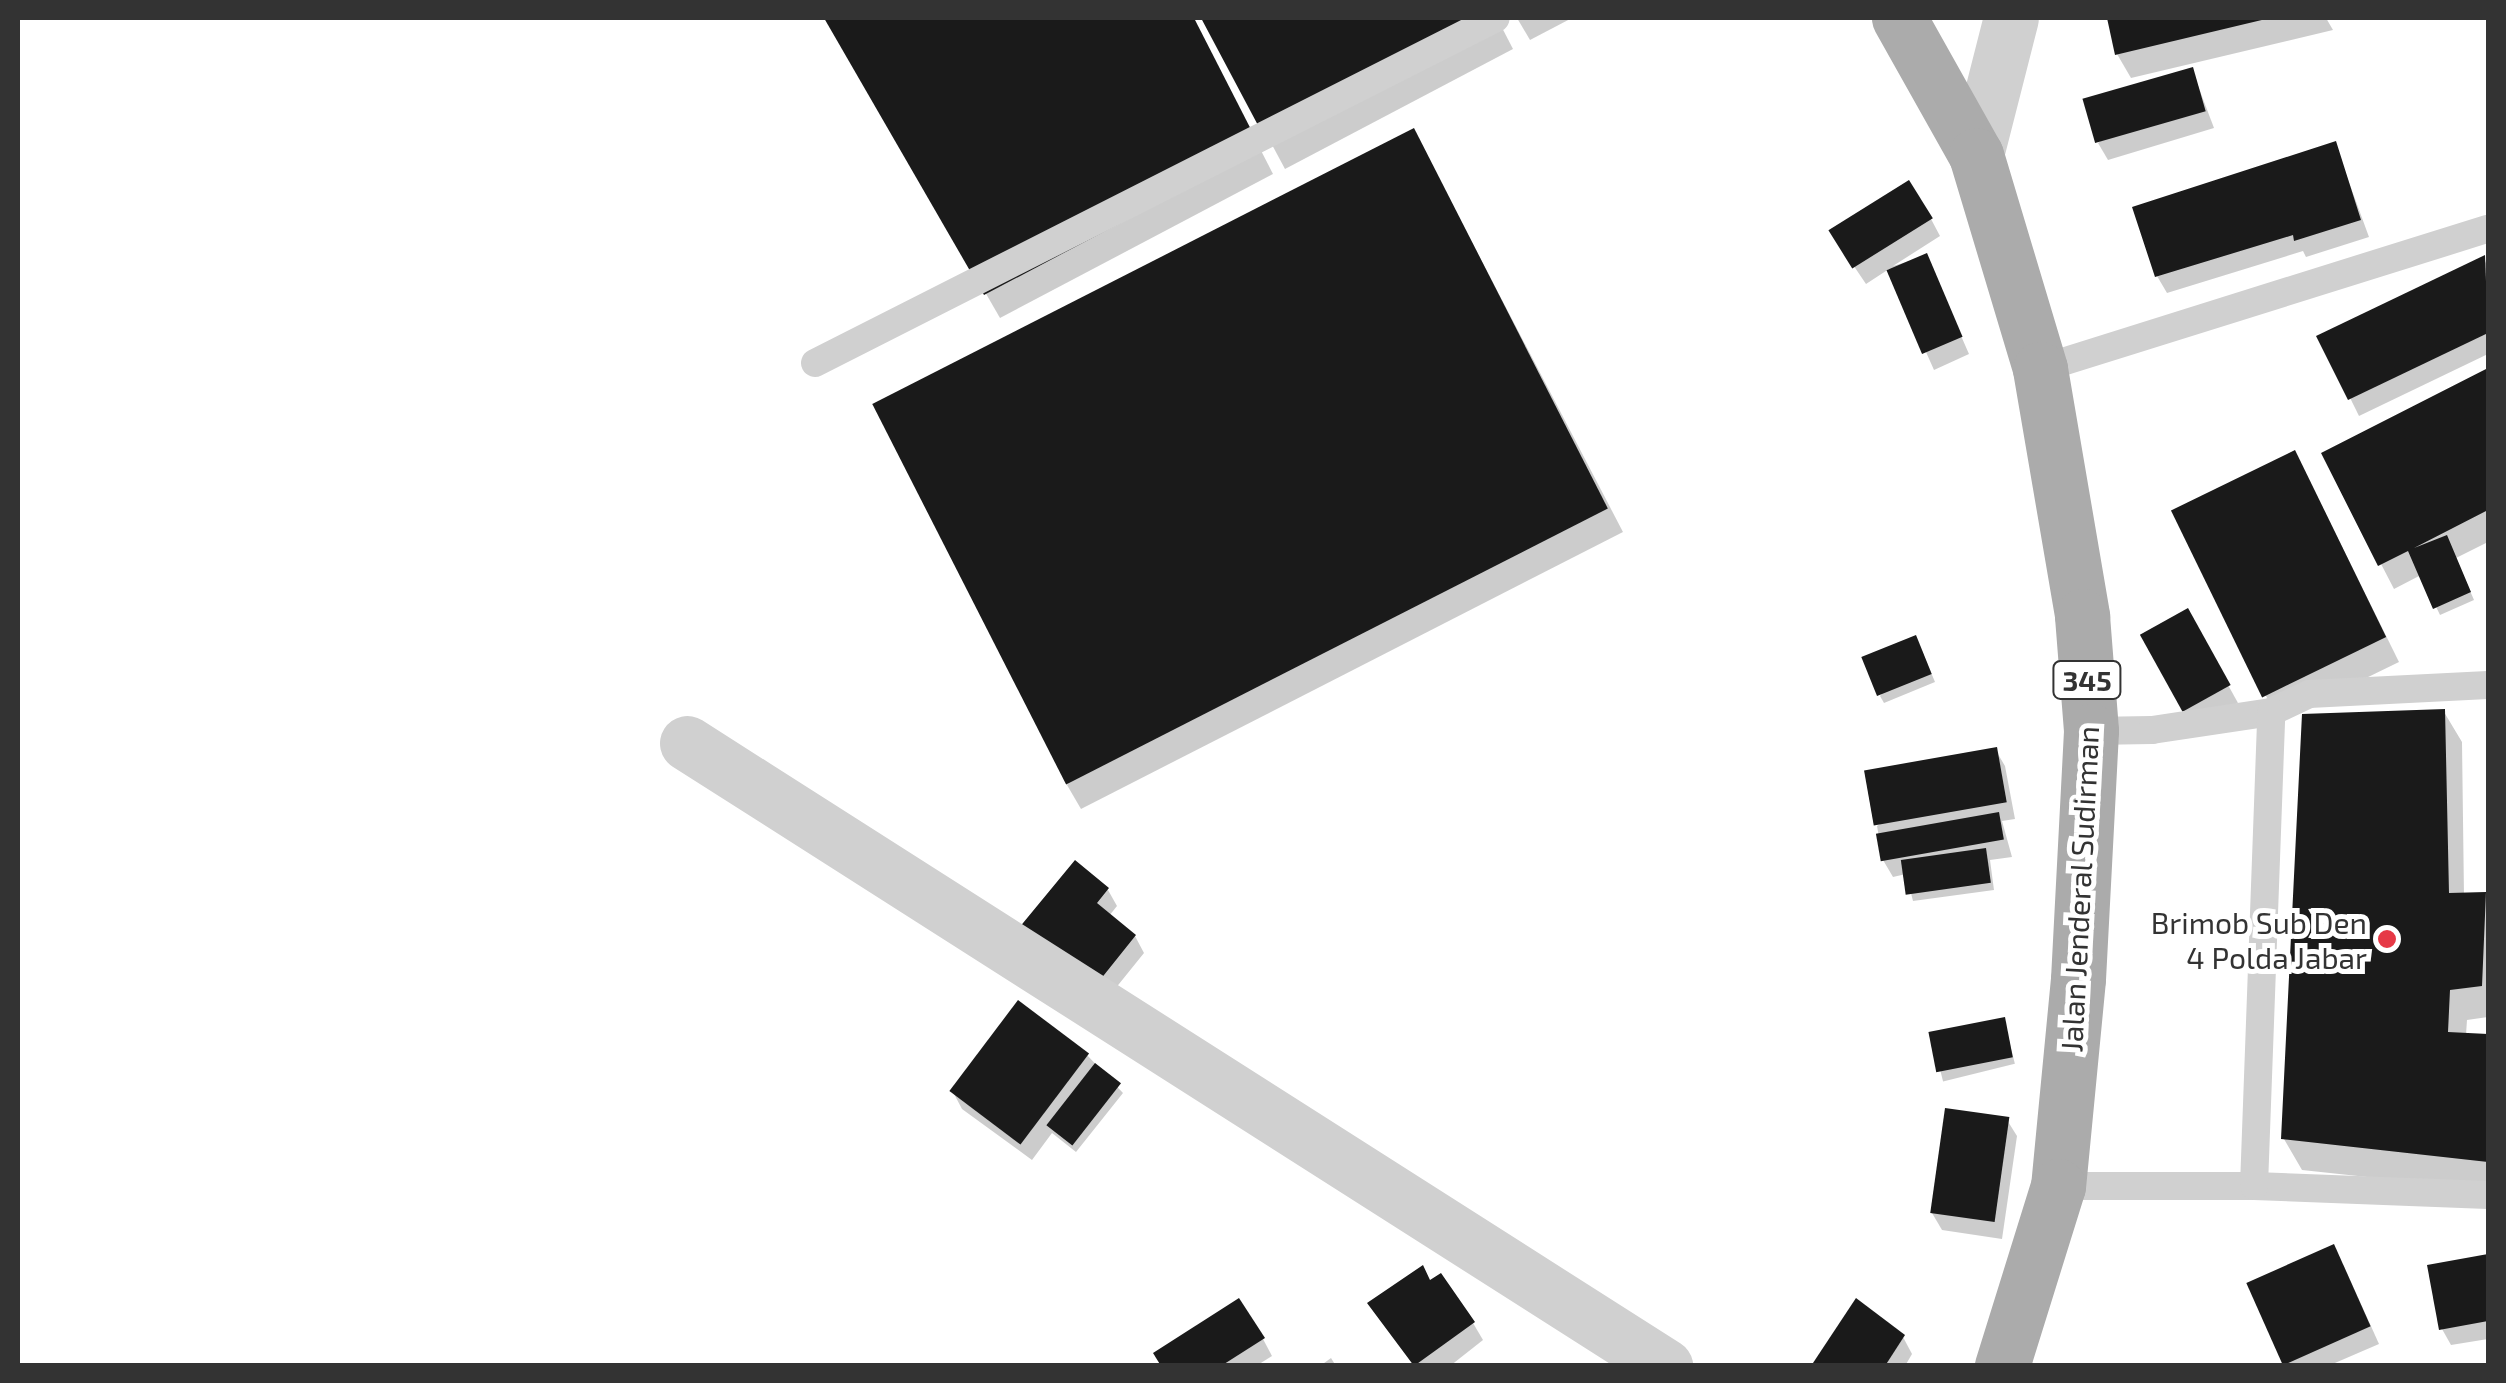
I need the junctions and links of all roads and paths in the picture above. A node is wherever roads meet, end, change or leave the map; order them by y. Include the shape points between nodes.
1 (1496, 18) edge
2 (1899, 18) edge
3 (2010, 18) edge
4 (1976, 155) junction
5 (2488, 228) edge
6 (814, 363) dead end
7 (2040, 369) junction
8 (2488, 685) edge
9 (2270, 712) junction
10 (2091, 732) junction
11 (687, 743) dead end
12 (2058, 1186) junction
13 (2254, 1186) junction
14 (2488, 1195) edge
15 (1665, 1366) edge
16 (2002, 1366) edge

1 - 6 lane
2 - 4 main road, Jalan Jenderal Sudirman / 345
3 - 4 street
4 - 7 main road, Jalan Jenderal Sudirman / 345
5 - 7 lane
7 - 10 main road, Jalan Jenderal Sudirman / 345 via 2082,616
8 - 9 lane via 2309,694
9 - 10 lane
9 - 13 lane
10 - 12 main road, Jalan Jenderal Sudirman / 345
11 - 15 street
12 - 13 lane
12 - 16 main road, Jalan Jenderal Sudirman / 345
13 - 14 lane

